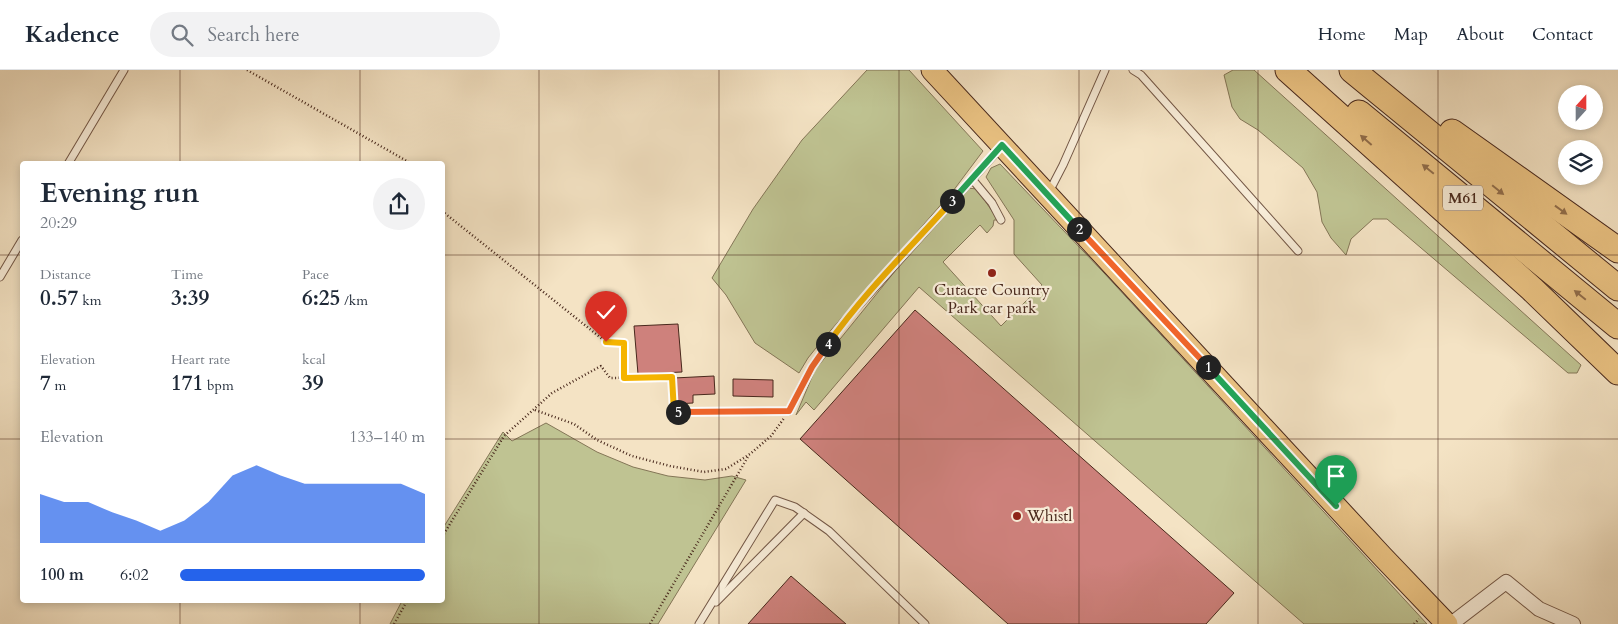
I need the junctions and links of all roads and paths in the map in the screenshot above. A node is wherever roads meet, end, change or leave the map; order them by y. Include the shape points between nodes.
1 (124, 70) edge
2 (247, 70) edge
3 (932, 70) edge
4 (1105, 70) edge
5 (1133, 70) edge
6 (1288, 70) edge
7 (1307, 70) edge
8 (1352, 70) edge
9 (1365, 70) edge
10 (1002, 145) junction
11 (70, 161) edge
12 (407, 161) edge
13 (972, 178) junction
14 (1048, 195) junction
15 (445, 213) edge
16 (1001, 220) dead end
17 (20, 243) edge
18 (1618, 250) edge
19 (1298, 251) dead end
20 (0, 277) edge
21 (1618, 288) edge
22 (1618, 326) edge
23 (1618, 372) edge
24 (624, 378) junction
25 (535, 410) junction
26 (789, 411) junction
27 (750, 454) junction
28 (804, 513) junction
29 (445, 532) edge
30 (405, 603) edge
31 (708, 610) junction
32 (394, 624) edge
33 (650, 624) edge
34 (699, 624) edge
35 (925, 624) edge
36 (1447, 624) edge
37 (1451, 624) edge
38 (1573, 624) edge

1 - 11 lane
2 - 12 path
3 - 10 main road
4 - 14 lane
5 - 19 lane
23 -> 6 highway, M61 via 1532,289
22 -> 7 highway, M61
8 -> 21 highway, M61
9 -> 18 highway
10 - 13 lane
10 - 14 main road
13 - 16 lane
13 - 26 lane via 842,324 812,367
14 - 36 main road
15 - 24 path via 606,342 624,343
17 - 20 lane
24 - 25 path via 610,378 602,366 552,393
24 - 26 path via 672,377 674,412
25 - 27 path via 574,424 597,440 632,456 670,466 704,472 726,470
25 - 29 path via 504,436
26 - 27 path via 771,436
27 - 33 path
28 - 31 lane
28 - 31 lane via 775,500
28 - 35 lane via 829,531
30 - 32 path
31 - 34 lane
37 - 38 street via 1506,582 1539,609

